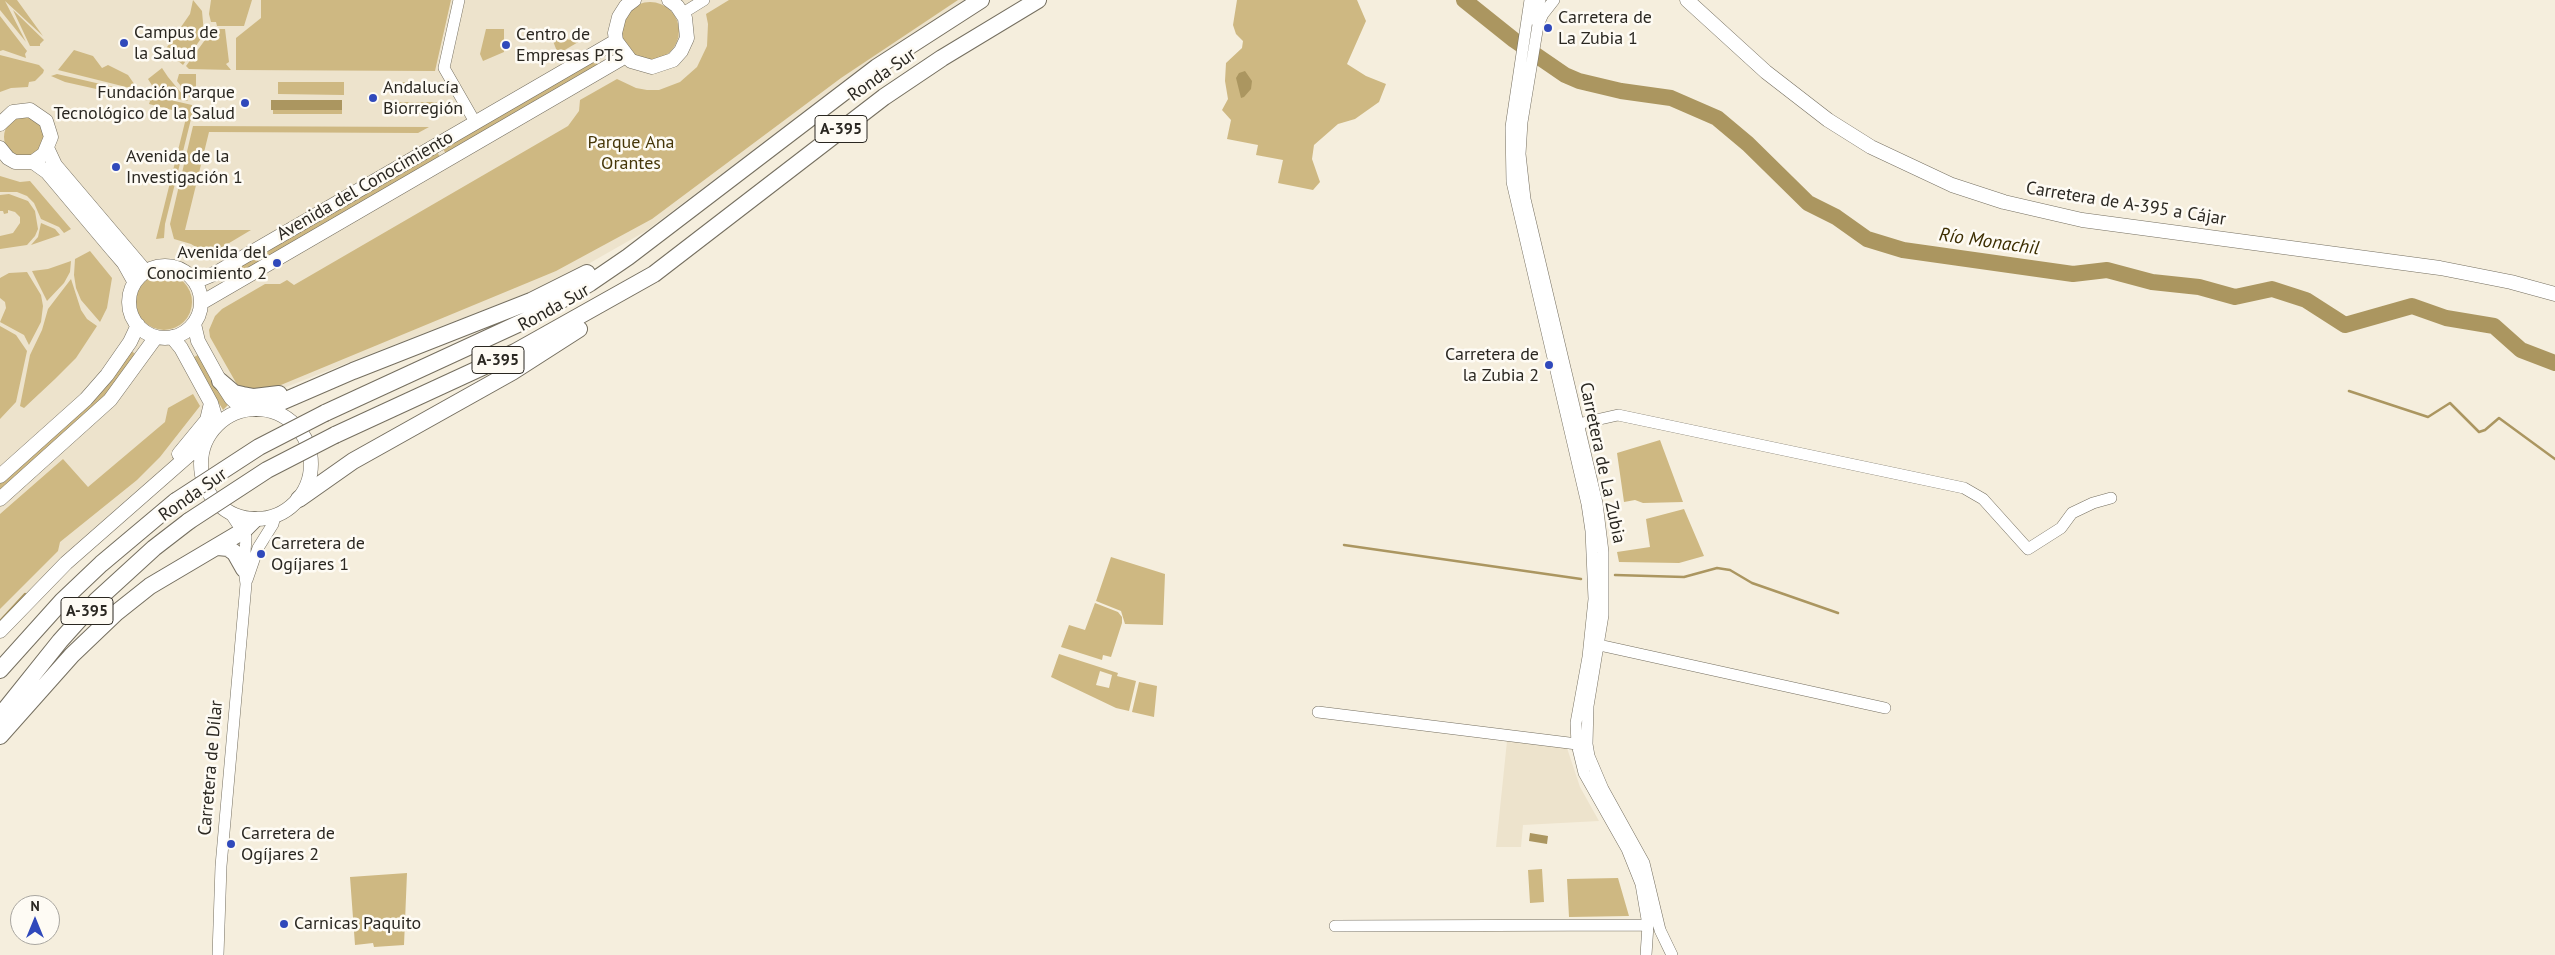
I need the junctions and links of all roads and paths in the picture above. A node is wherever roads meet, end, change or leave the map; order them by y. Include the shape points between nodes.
1 (459, 0) edge
2 (634, 0) edge
3 (669, 0) edge
4 (704, 0) edge
5 (981, 0) edge
6 (1038, 0) edge
7 (1530, 0) edge
8 (1540, 0) edge
9 (1554, 0) edge
10 (1687, 0) edge
11 (682, 13) junction
12 (1530, 35) junction
13 (616, 41) junction
14 (626, 56) junction
15 (1527, 62) junction
16 (475, 122) junction
17 (0, 124) edge
18 (0, 148) edge
19 (48, 150) junction
20 (33, 162) junction
21 (115, 244) junction
22 (628, 257) junction
23 (145, 271) junction
24 (654, 274) junction
25 (193, 278) junction
26 (134, 281) junction
27 (2555, 294) edge
28 (201, 303) junction
29 (194, 324) junction
30 (138, 325) junction
31 (156, 337) junction
32 (172, 337) junction
33 (220, 381) junction
34 (325, 383) junction
35 (212, 403) junction
36 (250, 409) junction
37 (1578, 424) junction
38 (216, 426) junction
39 (205, 441) junction
40 (0, 476) edge
41 (145, 494) junction
42 (2111, 498) dead end
43 (299, 499) junction
44 (0, 500) edge
45 (275, 516) junction
46 (249, 526) junction
47 (218, 546) junction
48 (245, 577) junction
49 (0, 631) edge
50 (1599, 645) junction
51 (5, 664) edge
52 (0, 678) edge
53 (1885, 708) dead end
54 (1318, 712) dead end
55 (0, 716) edge
56 (0, 736) edge
57 (1577, 744) junction
58 (1648, 925) junction
59 (1335, 926) dead end
60 (218, 955) edge
61 (1646, 955) edge
62 (1672, 955) edge

1 - 16 street via 444,68
2 - 13 main road via 619,17
3 - 11 main road
4 - 11 street
5 - 22 highway, Ronda Sur / A-395 via 877,67
6 - 24 highway, Ronda Sur / A-395 via 884,97
7 - 12 street, Carretera de La Zubia
8 - 12 street, Carretera de La Zubia
9 - 12 street, Carretera de La Zubia
10 - 27 main road, Carretera de A-395 a Cájar via 1766,72 1828,120 1907,165 1987,196 2045,212 2117,226 2383,259 2474,274
11 - 14 main road via 687,24 687,38 673,60 652,67 638,64
12 - 15 street, Carretera de La Zubia
13 - 14 main road
13 - 16 main road, Avenida del Conocimiento
14 - 28 main road, Avenida del Conocimiento
15 - 37 street, Carretera de La Zubia via 1522,175
15 - 57 street, Carretera de La Zubia via 1511,127 1512,182 1587,504 1593,550 1592,624 1578,709
16 - 25 main road, Avenida del Conocimiento via 216,273
17 - 19 main road via 13,112 23,109 36,112 49,126
18 - 20 main road via 15,162
19 - 20 main road
19 - 21 main road via 55,165
20 - 21 main road via 47,172
21 - 23 main road
21 - 26 main road
22 - 34 highway via 606,262 531,301
22 - 51 highway, Ronda Sur / A-395, bridge via 531,318 259,447 176,502 101,564 62,601
23 - 25 main road via 167,266 180,269
23 - 26 main road
24 - 43 highway via 641,288 512,372 353,460
24 - 55 highway, Ronda Sur / A-395, bridge via 515,352 266,470 189,521 96,601
25 - 28 main road via 200,290
26 - 30 main road via 128,303 131,316
28 - 29 main road
29 - 32 main road
29 - 33 main road via 198,341
30 - 31 main road via 145,333
30 - 40 main road via 107,375 86,399
31 - 32 main road
31 - 44 main road via 110,400
32 - 35 main road
33 - 34 highway via 234,393 254,397
33 - 36 main road via 231,398
34 - 36 highway via 279,403
35 - 38 main road
35 - 41 main road via 207,420
36 - 38 main road via 228,416
36 - 43 main road via 280,414 291,421 306,440 311,455 310,476
37 - 42 street via 1618,415 1964,488 1983,499 2028,548 2061,528 2072,513 2093,502
37 - 50 street, Carretera de La Zubia via 1597,503 1603,552
38 - 39 main road
39 - 41 main road
39 - 46 main road via 200,460 202,479 212,498
41 - 49 main road via 66,563
43 - 45 main road
45 - 46 main road
45 - 48 street, Carretera de Dílar
46 - 47 highway
46 - 48 street, Carretera de Dílar
47 - 48 highway via 235,553
47 - 56 highway via 173,571 116,613 72,655
48 - 60 street, Carretera de Dílar via 221,866
50 - 53 street
50 - 62 street, Carretera de La Zubia via 1588,713 1589,756 1602,789 1644,863 1660,930
51 - 52 highway, Ronda Sur
54 - 57 street
57 - 58 street, Carretera de La Zubia via 1591,789 1637,872
58 - 59 street
58 - 61 street, Carretera de La Zubia

